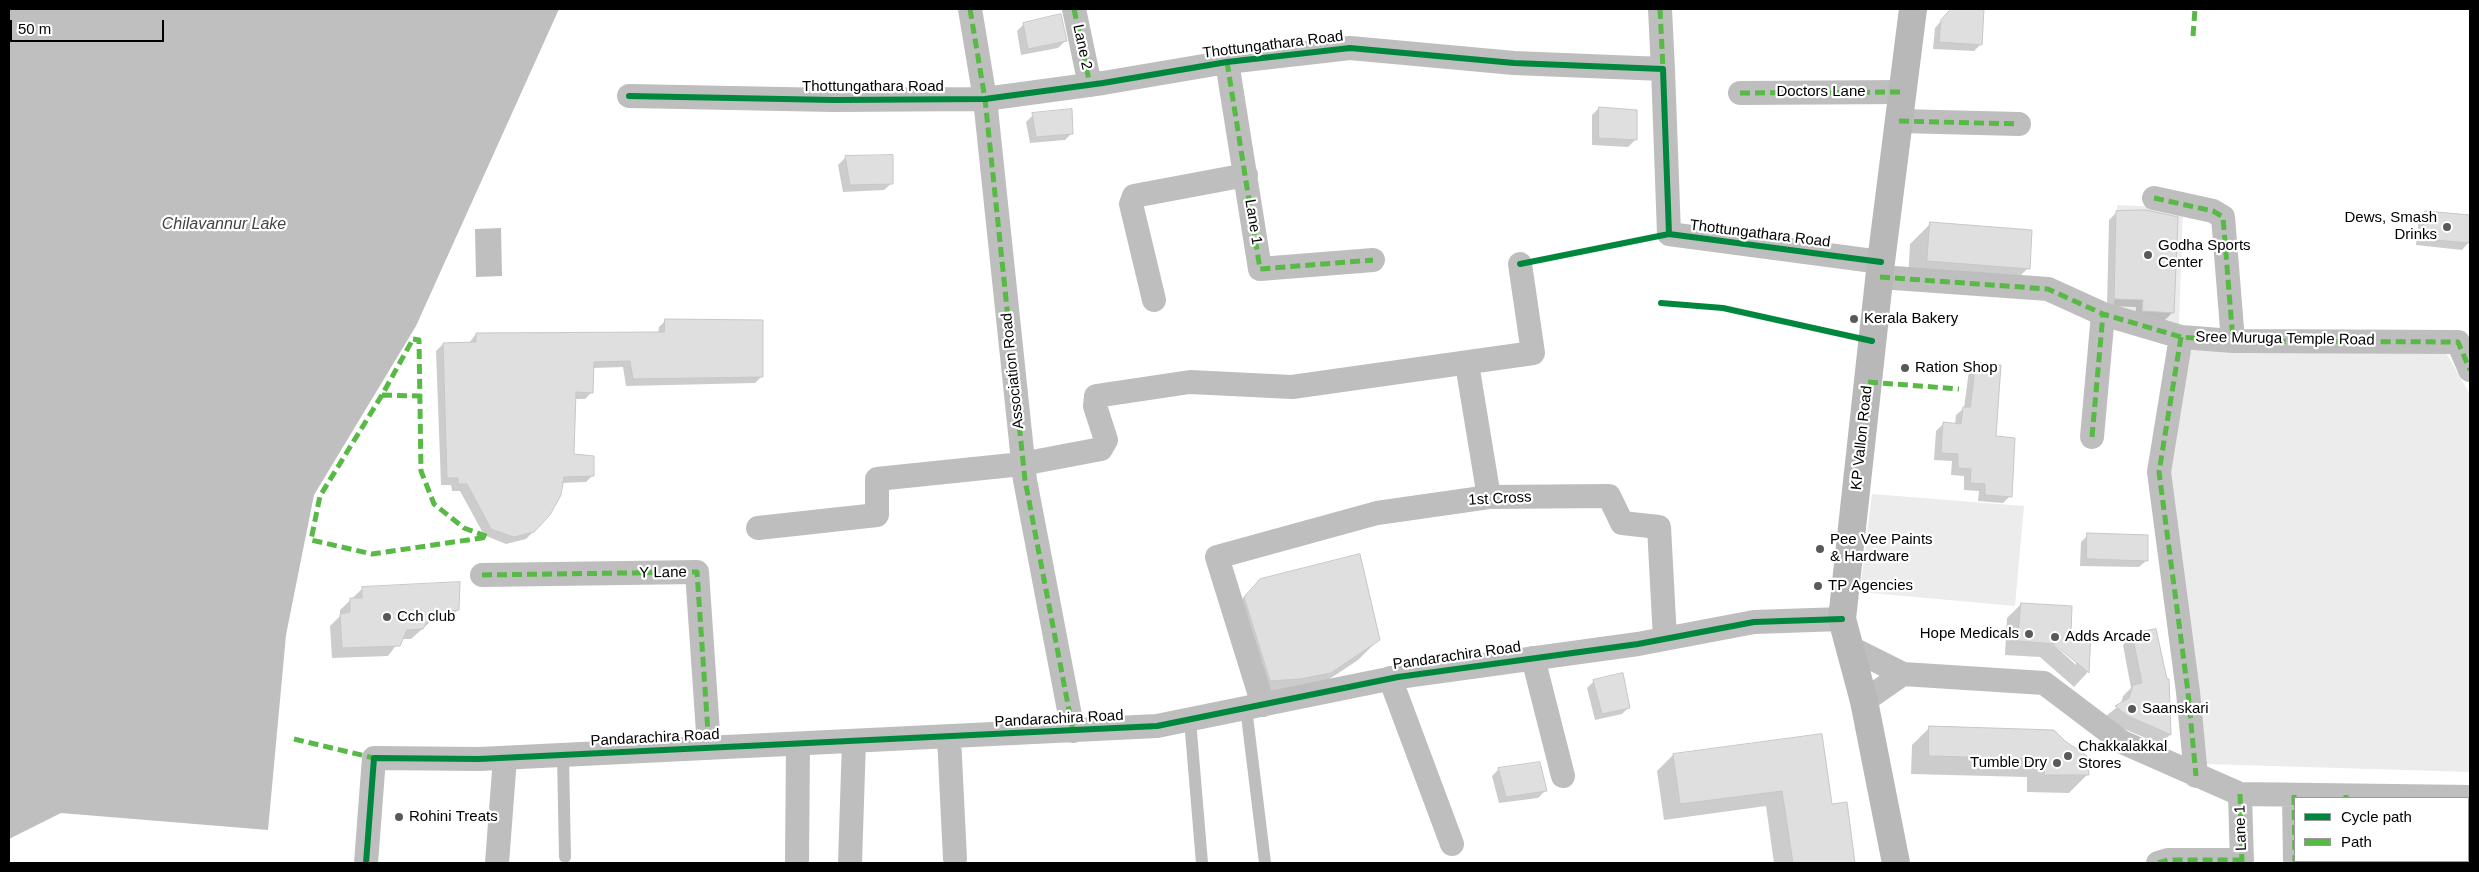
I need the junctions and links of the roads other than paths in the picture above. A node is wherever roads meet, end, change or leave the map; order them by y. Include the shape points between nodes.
1 (970, 9) edge
2 (1074, 9) edge
3 (1660, 9) edge
4 (1913, 9) edge
5 (1226, 62) junction
6 (1663, 69) junction
7 (1090, 85) junction
8 (1903, 92) junction
9 (1740, 93) dead end
10 (629, 96) dead end
11 (985, 99) junction
12 (1899, 121) junction
13 (2019, 124) dead end
14 (1246, 175) junction
15 (2154, 198) dead end
16 (1373, 260) dead end
17 (1520, 264) dead end
18 (1880, 269) junction
19 (1154, 300) dead end
20 (2103, 314) junction
21 (2181, 337) junction
22 (2233, 341) junction
23 (1467, 364) junction
24 (2470, 370) edge
25 (2092, 437) dead end
26 (1022, 464) junction
27 (1489, 497) junction
28 (758, 528) dead end
29 (482, 575) dead end
30 (1842, 619) junction
31 (1665, 639) junction
32 (1851, 648) junction
33 (1534, 658) junction
34 (1903, 674) junction
35 (1390, 678) junction
36 (1864, 700) junction
37 (1254, 706) junction
38 (1190, 720) junction
39 (1073, 731) junction
40 (948, 737) junction
41 (854, 741) junction
42 (798, 744) junction
43 (709, 747) junction
44 (563, 755) junction
45 (505, 758) junction
46 (1563, 776) dead end
47 (2196, 776) junction
48 (2240, 794) junction
49 (2294, 795) joint
50 (2346, 796) edge
51 (2461, 797) edge
52 (1452, 844) dead end
53 (565, 857) dead end
54 (955, 859) dead end
55 (2242, 862) edge
56 (366, 863) edge
57 (497, 863) edge
58 (797, 863) edge
59 (850, 863) edge
60 (1202, 863) edge
61 (1265, 863) edge
62 (1896, 863) edge
63 (2158, 863) edge

1 - 11 street, Association Road
2 - 7 street, Lane 2
3 - 6 street
4 - 8 street, KP Vallon Road
5 - 6 street, Thottungathara Road via 1350,48 1514,63
5 - 7 street, Thottungathara Road
5 - 14 street, Lane 1
6 - 18 street, Thottungathara Road via 1669,234
7 - 11 street, Thottungathara Road
8 - 9 street, Doctors Lane
8 - 12 street, KP Vallon Road
10 - 11 street, Thottungathara Road
11 - 26 street, Association Road
12 - 13 street
12 - 18 street, KP Vallon Road
14 - 16 street, Lane 1 via 1260,269
14 - 19 street via 1134,196 1131,204
15 - 22 street via 2213,211 2224,217
17 - 23 street via 1533,353
18 - 20 street, Sree Muruga Temple Road via 2048,289
18 - 30 street, KP Vallon Road
20 - 21 street, Sree Muruga Temple Road
20 - 25 street
21 - 22 street, Sree Muruga Temple Road
21 - 47 street via 2159,472
22 - 24 street, Sree Muruga Temple Road via 2458,342
23 - 26 street via 1292,387 1190,382 1096,396 1095,406 1106,440 1101,449
23 - 27 street
26 - 28 street via 877,479 877,515
26 - 39 street, Association Road
27 - 31 street, 1st Cross via 1609,496 1622,523 1659,527
27 - 37 street, 1st Cross via 1377,513 1217,557
29 - 43 street, Y Lane via 698,572
30 - 31 street, Pandarachira Road via 1754,622
30 - 32 street, KP Vallon Road
31 - 33 street, Pandarachira Road
32 - 34 street
32 - 36 street, KP Vallon Road
33 - 35 street, Pandarachira Road
33 - 46 street
34 - 36 street
34 - 47 street via 2044,683 2122,742
35 - 37 street, Pandarachira Road
35 - 52 street
36 - 62 street, KP Vallon Road
37 - 38 street, Pandarachira Road
37 - 61 lane
38 - 39 street, Pandarachira Road via 1157,726
38 - 60 lane
39 - 40 street, Pandarachira Road
40 - 41 street, Pandarachira Road
40 - 54 street
41 - 42 street, Pandarachira Road
41 - 59 street
42 - 43 street, Pandarachira Road
42 - 58 street
43 - 44 street, Pandarachira Road
44 - 45 street, Pandarachira Road
44 - 53 lane
45 - 56 street, Pandarachira Road via 374,758
45 - 57 street
47 - 48 street
48 - 49 street
48 - 55 street, Lane 1
49 - 50 street
50 - 51 street
55 - 63 street via 2168,860

